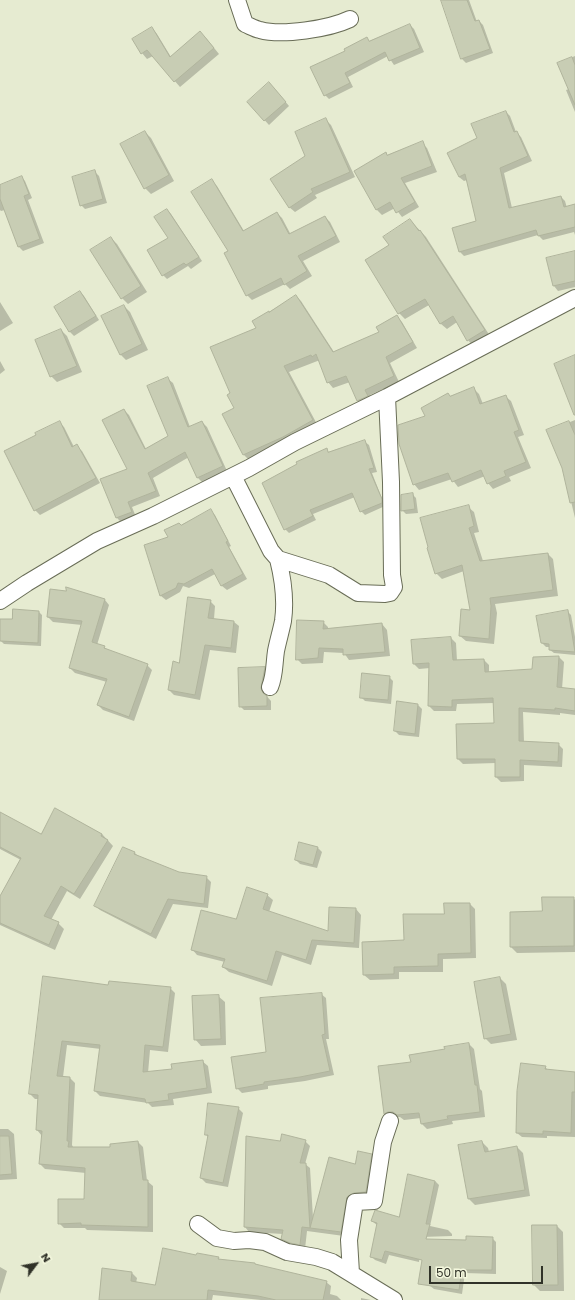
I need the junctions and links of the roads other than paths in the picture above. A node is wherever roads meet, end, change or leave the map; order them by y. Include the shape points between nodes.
1 (237, 0) edge
2 (350, 19) dead end
3 (575, 298) edge
4 (387, 397) junction
5 (233, 476) junction
6 (278, 559) junction
7 (0, 601) edge
8 (270, 687) dead end
9 (390, 1121) dead end
10 (198, 1224) dead end
11 (351, 1273) junction
12 (394, 1300) edge

1 - 2 street via 245,24 260,30 303,30
3 - 4 street
4 - 5 street
4 - 6 street via 394,588 390,593 384,594 358,593 329,575
5 - 6 street via 271,551
5 - 7 street via 97,541
6 - 8 street via 284,591 283,620 276,650 274,677
9 - 11 street via 383,1142 374,1201 355,1202 349,1240
10 - 11 street via 217,1238 265,1242 286,1252 332,1262
11 - 12 street

